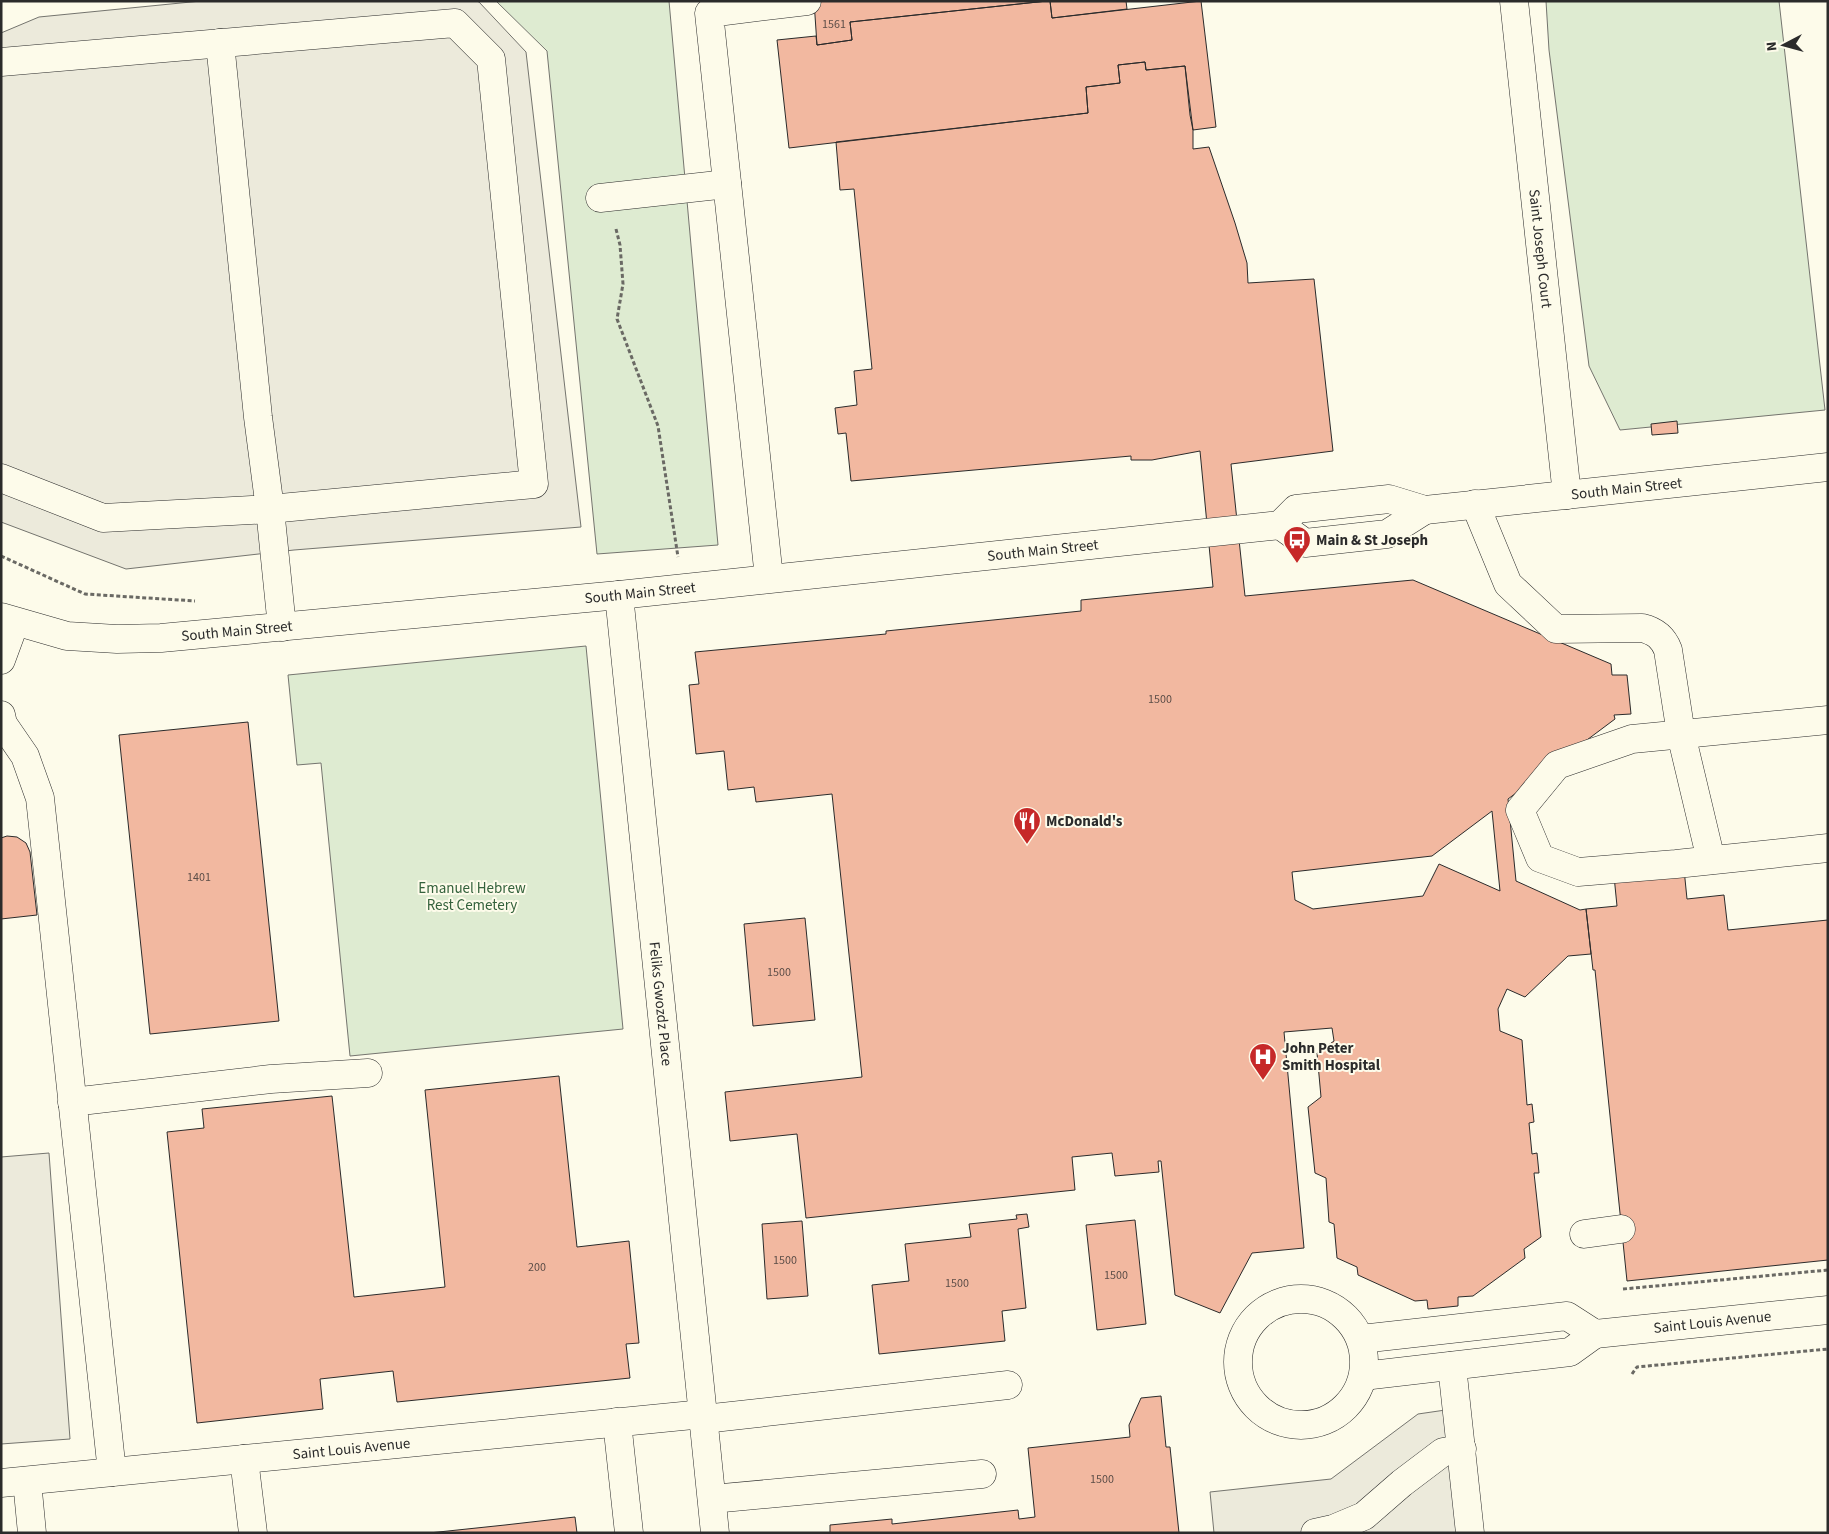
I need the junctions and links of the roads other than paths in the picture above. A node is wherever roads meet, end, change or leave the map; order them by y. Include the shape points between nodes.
1 (1514, 1) edge
2 (807, 2) edge
3 (220, 44) junction
4 (1, 62) edge
5 (727, 184) junction
6 (600, 198) road end
7 (1828, 467) edge
8 (1, 478) edge
9 (1567, 495) junction
10 (1475, 504) junction
11 (270, 509) junction
12 (769, 578) junction
13 (619, 595) junction
14 (8, 619) edge
15 (282, 627) junction
16 (1, 660) edge
17 (1, 715) edge
18 (1828, 720) edge
19 (1681, 734) junction
20 (1828, 848) edge
21 (1710, 860) junction
22 (368, 1073) dead end
23 (72, 1102) junction
24 (1621, 1229) dead end
25 (1584, 1234) dead end
26 (1828, 1310) edge
27 (1595, 1334) junction
28 (1361, 1339) junction
29 (1452, 1366) junction
30 (1363, 1376) junction
31 (1008, 1386) dead end
32 (704, 1416) junction
33 (617, 1422) junction
34 (1462, 1449) junction
35 (244, 1459) junction
36 (112, 1472) junction
37 (982, 1474) dead end
38 (14, 1482) edge
39 (712, 1499) junction
40 (32, 1533) edge
41 (253, 1533) edge
42 (629, 1533) edge
43 (716, 1533) edge
44 (1315, 1533) edge
45 (1470, 1533) edge

1 - 9 street, Saint Joseph Court
2 - 5 street via 709,13
3 - 4 street
3 - 11 street
3 - 11 street via 455,23 491,59 492,68 534,484
5 - 6 street
5 - 12 street
7 - 9 street, South Main Street
8 - 11 street via 103,518
9 - 10 street, South Main Street
10 - 12 street, South Main Street via 1425,510 1387,534 1305,543 1280,525
10 - 19 street via 1508,584 1556,629 1642,628 1651,630 1665,642
11 - 15 street
12 - 13 street, South Main Street
13 - 15 street, South Main Street
13 - 32 street, Feliks Gwozdz Place
14 - 15 street, South Main Street via 67,636 117,639
14 - 16 street
17 - 23 street via 3,724 25,756 40,798
18 - 19 street
19 - 21 street
19 - 21 street via 1632,739 1557,765 1520,810 1540,858 1578,872
20 - 21 street
22 - 23 street via 272,1079
23 - 36 street
24 - 25 street
26 - 27 street, Saint Louis Avenue
27 - 28 street via 1566,1316
27 - 29 street via 1570,1352
28 - 30 street via 1365,1363
28 - 30 street via 1340,1311 1326,1302 1291,1298 1260,1313 1241,1341 1237,1358 1239,1375 1254,1405 1268,1416 1301,1426 1318,1424 1334,1417 1357,1392
29 - 30 street
29 - 34 street
31 - 32 street, Saint Louis Avenue
32 - 33 street, Saint Louis Avenue
32 - 39 street, Feliks Gwozdz Place
33 - 35 street, Saint Louis Avenue
33 - 42 street
34 - 44 street via 1442,1452 1364,1516
34 - 45 street
35 - 36 street, Saint Louis Avenue
35 - 41 street
36 - 38 street, Saint Louis Avenue
37 - 39 street
38 - 40 street
39 - 43 street, Feliks Gwozdz Place

